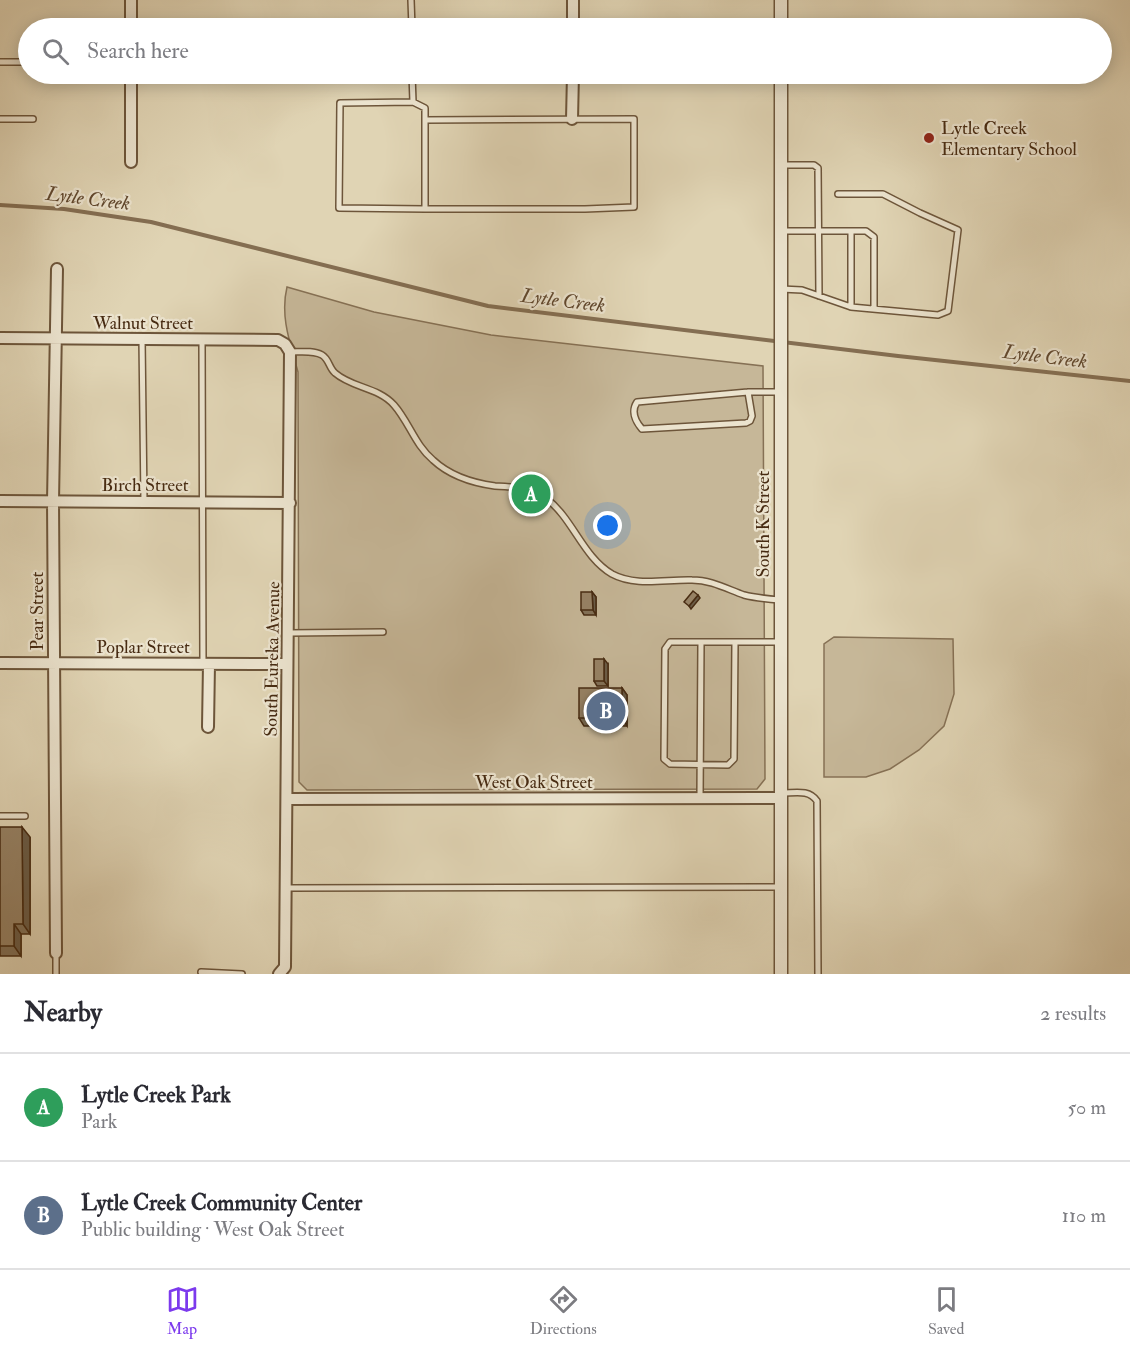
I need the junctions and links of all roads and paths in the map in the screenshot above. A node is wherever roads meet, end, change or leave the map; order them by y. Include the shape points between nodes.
1 (131, 0) edge
2 (411, 0) edge
3 (573, 0) edge
4 (780, 0) edge
5 (131, 18) edge
6 (412, 18) edge
7 (573, 18) edge
8 (781, 18) edge
9 (0, 62) edge
10 (18, 62) edge
11 (131, 84) edge
12 (412, 84) edge
13 (573, 84) edge
14 (781, 84) edge
15 (413, 102) junction
16 (0, 119) edge
17 (33, 119) dead end
18 (572, 119) junction
19 (424, 120) junction
20 (131, 162) dead end
21 (781, 165) junction
22 (838, 194) dead end
23 (425, 209) junction
24 (781, 231) junction
25 (819, 231) junction
26 (851, 231) junction
27 (57, 268) dead end
28 (781, 289) junction
29 (819, 296) junction
30 (851, 307) junction
31 (874, 309) junction
32 (0, 338) edge
33 (57, 339) junction
34 (142, 339) junction
35 (202, 339) junction
36 (288, 348) junction
37 (748, 392) junction
38 (781, 392) junction
39 (0, 501) edge
40 (53, 501) junction
41 (144, 501) junction
42 (202, 502) junction
43 (290, 503) junction
44 (782, 600) junction
45 (383, 632) dead end
46 (289, 633) junction
47 (701, 642) junction
48 (735, 642) junction
49 (782, 642) junction
50 (0, 663) edge
51 (54, 663) junction
52 (206, 664) junction
53 (286, 664) junction
54 (208, 727) dead end
55 (700, 765) junction
56 (781, 795) junction
57 (700, 798) junction
58 (287, 799) junction
59 (0, 816) edge
60 (25, 816) dead end
61 (780, 887) junction
62 (286, 888) junction
63 (56, 953) joint
64 (201, 972) dead end
65 (56, 974) edge
66 (242, 974) edge
67 (279, 974) edge
68 (781, 974) edge
69 (818, 974) edge

1 - 5 street
2 - 6 lane
3 - 7 street
4 - 8 street
9 - 10 lane
11 - 20 street
12 - 15 lane
13 - 18 street
14 - 21 street, South K Street
15 - 19 lane via 424,108
15 - 23 lane via 340,103 339,208
16 - 17 lane
18 - 19 lane
18 - 23 lane via 634,119 634,207
19 - 23 lane
21 - 24 street, South K Street
21 - 25 lane via 818,168
22 - 31 lane via 883,194 958,230 948,310 938,315
24 - 25 lane
24 - 28 street, South K Street
25 - 26 lane
25 - 29 lane
26 - 30 lane
26 - 31 lane via 870,232 874,237
27 - 33 street, Pear Street
28 - 29 lane
28 - 38 street, South K Street
29 - 30 lane
30 - 31 lane
32 - 33 street, Walnut Street
33 - 34 street, Walnut Street
33 - 40 street, Pear Street
34 - 35 street, Walnut Street
34 - 41 lane
35 - 36 street, Walnut Street via 278,340
35 - 42 lane
36 - 43 street, South Eureka Avenue
36 - 44 lane via 320,354 345,381 392,403 423,450 448,470 478,483 519,487 546,498 611,573 647,582 706,581 744,594
37 - 37 lane via 637,402 634,416 642,429 746,423 752,416
37 - 38 lane
38 - 44 street, South K Street
39 - 40 street, Birch Street
40 - 41 street, Birch Street
40 - 51 street, Pear Street
41 - 42 street, Birch Street
42 - 43 street, Birch Street
42 - 52 lane
43 - 46 street, South Eureka Avenue
44 - 49 street, South K Street
45 - 46 lane
46 - 53 street, South Eureka Avenue
47 - 48 lane
47 - 55 lane
47 - 55 lane via 670,642 664,649 664,759 670,764
48 - 49 lane
48 - 55 lane via 734,759 728,765
49 - 56 street, South K Street
50 - 51 street, Poplar Street
51 - 52 street, Poplar Street
51 - 63 street, Pear Street
52 - 53 street, Poplar Street
52 - 54 street
53 - 58 street, South Eureka Avenue
55 - 57 lane
56 - 57 street, West Oak Street
56 - 61 street, South K Street
56 - 69 lane via 808,793 817,801
57 - 58 street, West Oak Street
58 - 62 street, South Eureka Avenue
59 - 60 lane
61 - 62 lane
61 - 68 street, South K Street
62 - 67 street, South Eureka Avenue via 285,967
63 - 65 lane
64 - 66 lane

